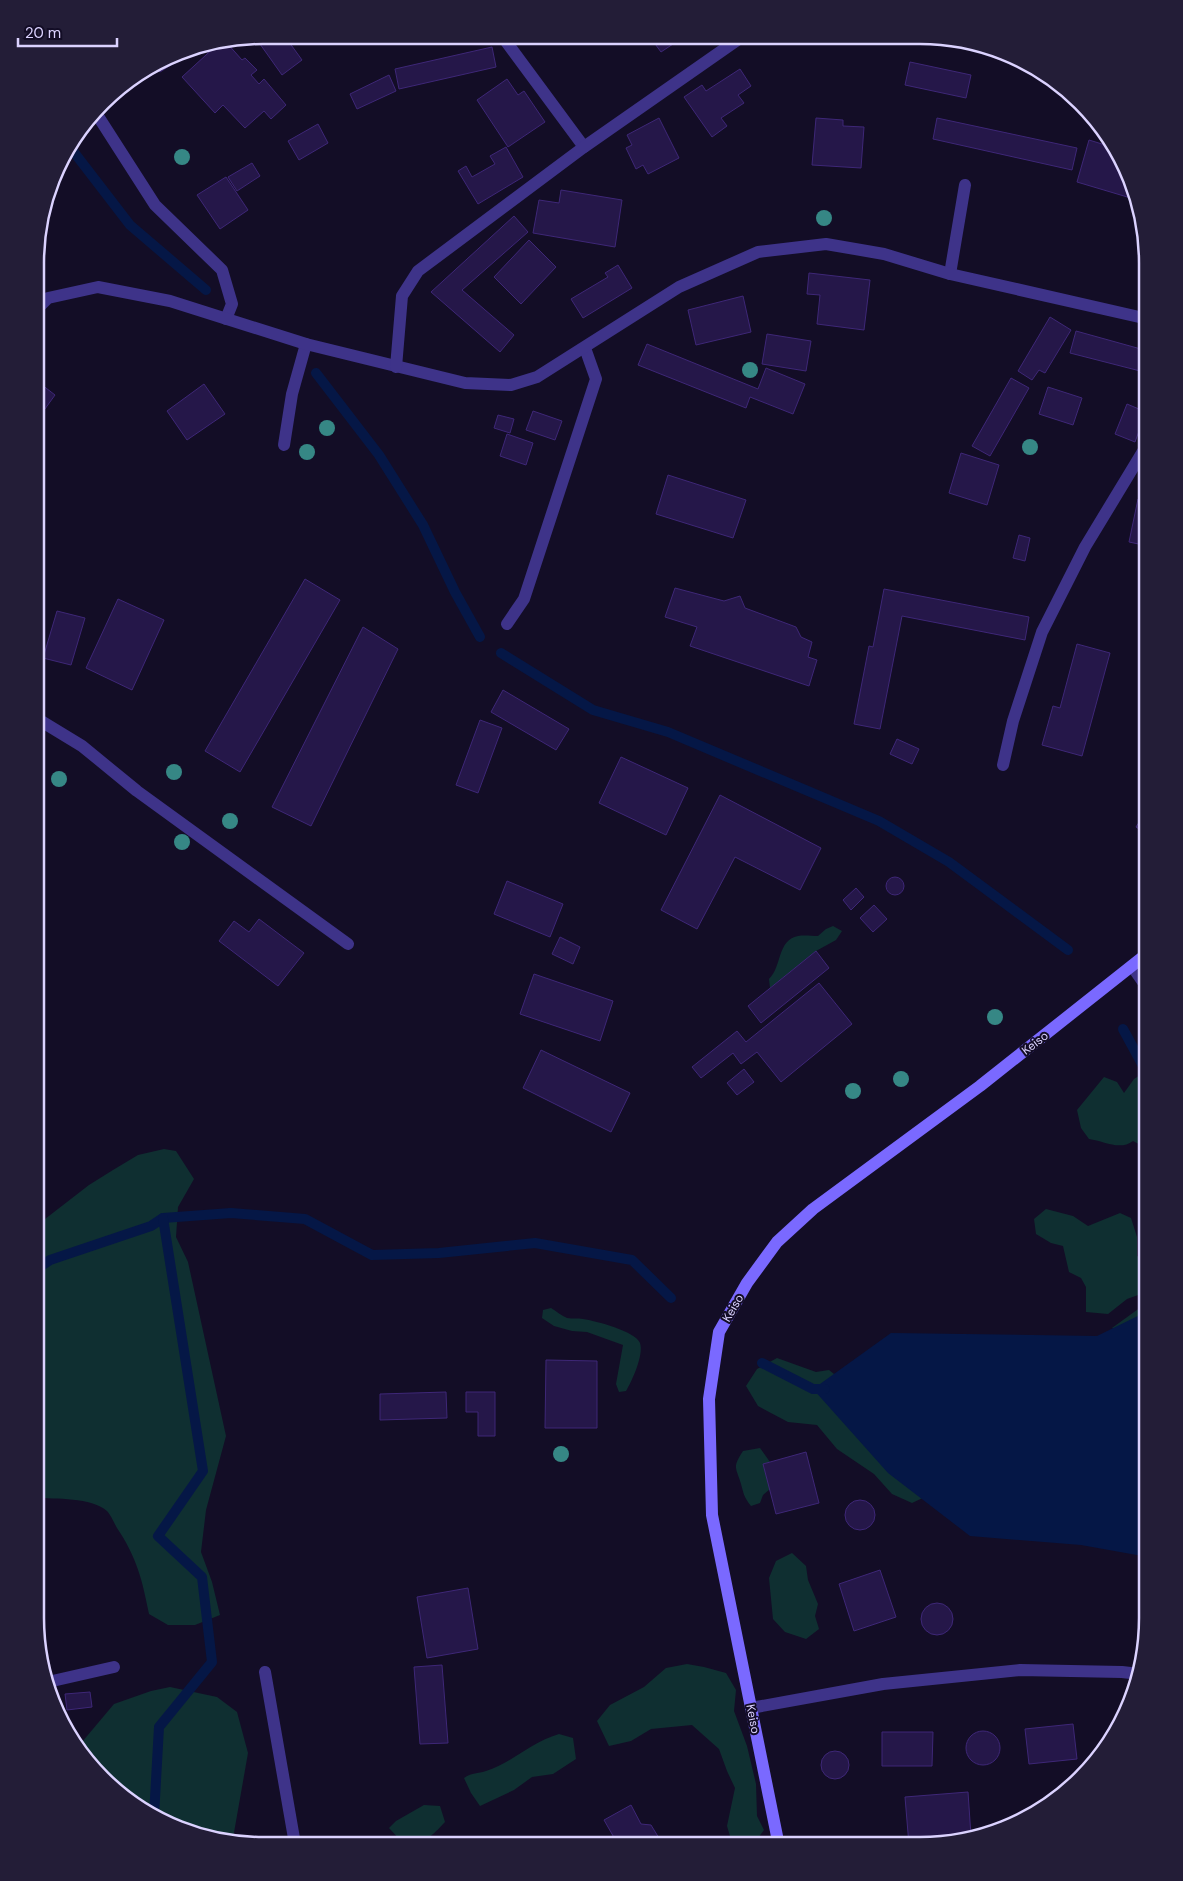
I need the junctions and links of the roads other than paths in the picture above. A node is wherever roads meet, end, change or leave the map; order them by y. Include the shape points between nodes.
1 (508, 44) edge
2 (732, 44) edge
3 (99, 117) edge
4 (584, 147) junction
5 (965, 185) dead end
6 (950, 274) junction
7 (44, 302) edge
8 (1139, 317) edge
9 (226, 318) junction
10 (306, 344) junction
11 (585, 348) junction
12 (396, 367) junction
13 (284, 445) dead end
14 (1139, 458) edge
15 (507, 624) dead end
16 (44, 723) edge
17 (1003, 765) dead end
18 (348, 944) dead end
19 (1139, 960) edge
20 (1132, 966) junction
21 (1139, 976) edge
22 (114, 1667) dead end
23 (265, 1672) dead end
24 (1132, 1673) edge
25 (53, 1681) edge
26 (751, 1708) junction
27 (294, 1837) edge
28 (777, 1837) edge

1 - 4 street
2 - 4 street
3 - 9 street via 155,205 222,270 232,304
4 - 12 street via 418,271 402,296
5 - 6 street
6 - 8 street
6 - 11 street via 884,254 826,244 758,252 679,286
7 - 9 street via 48,298 98,287 170,300
9 - 10 street
10 - 12 street
10 - 13 street via 292,394
11 - 12 street via 537,377 511,385 465,383
11 - 15 street via 596,378 524,599
14 - 17 street via 1085,547 1042,632 1012,721
16 - 18 street via 82,746 137,791
19 - 20 street, Keiso
20 - 21 street
20 - 26 street, Keiso via 980,1086 813,1209 777,1242 719,1332 709,1399 712,1515
22 - 25 street
23 - 27 street
24 - 26 street via 1020,1670 883,1684
26 - 28 street, Keiso

